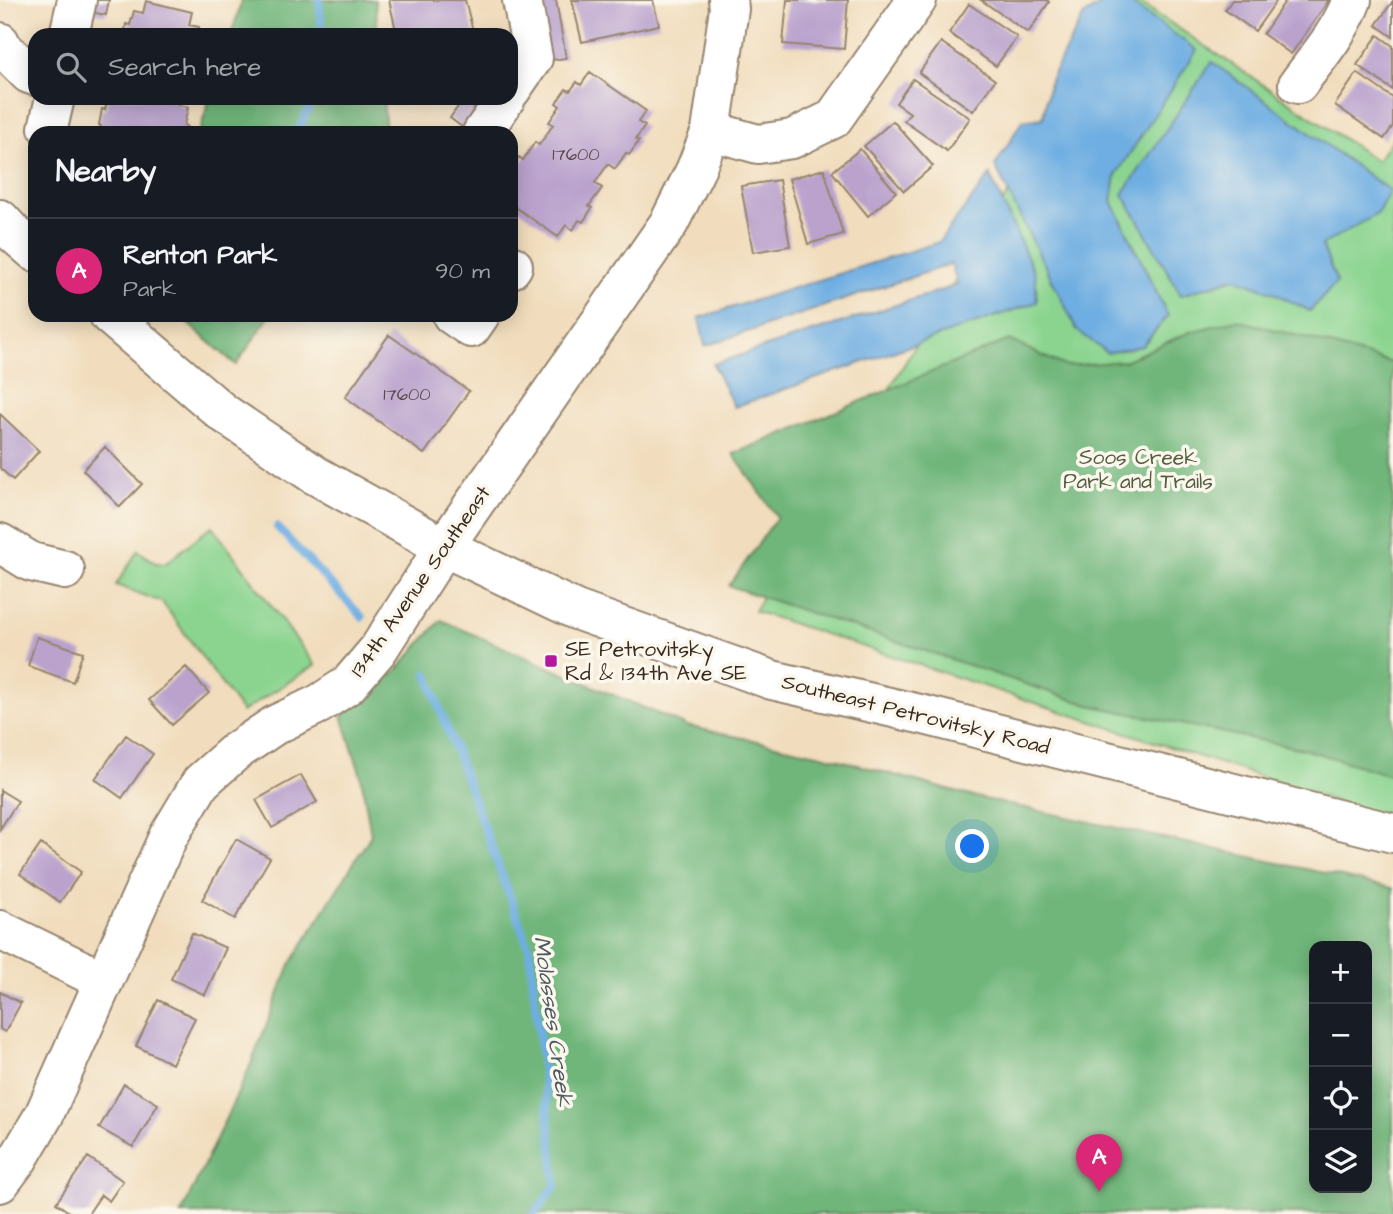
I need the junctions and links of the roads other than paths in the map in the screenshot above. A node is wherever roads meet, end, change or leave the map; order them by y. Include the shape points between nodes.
1 (77, 0) edge
2 (522, 0) edge
3 (728, 0) edge
4 (917, 0) edge
5 (1352, 0) edge
6 (71, 28) edge
7 (0, 43) edge
8 (28, 73) edge
9 (518, 80) edge
10 (1298, 84) dead end
11 (501, 105) edge
12 (487, 126) edge
13 (711, 131) junction
14 (0, 219) edge
15 (28, 246) edge
16 (117, 322) edge
17 (462, 322) edge
18 (475, 322) edge
19 (0, 543) edge
20 (444, 547) junction
21 (65, 570) dead end
22 (1393, 833) edge
23 (0, 930) edge
24 (104, 981) junction
25 (0, 1183) edge

1 - 6 street
2 - 9 street via 534,58
3 - 13 street, 134th Avenue Southeast
4 - 13 street via 833,119 792,139 758,144
5 - 10 street via 1338,31
7 - 8 street
11 - 12 street
13 - 20 street, 134th Avenue Southeast via 668,223
14 - 15 street
16 - 20 street, Southeast Petrovitsky Road via 222,412 315,475
17 - 18 street via 471,328
19 - 21 street via 31,562
20 - 22 street, Southeast Petrovitsky Road via 576,610 772,680
20 - 24 street, 134th Avenue Southeast via 378,650 348,685 319,705 275,725 201,782 168,837
23 - 24 street
24 - 25 street, 134th Avenue Southeast via 44,1115

